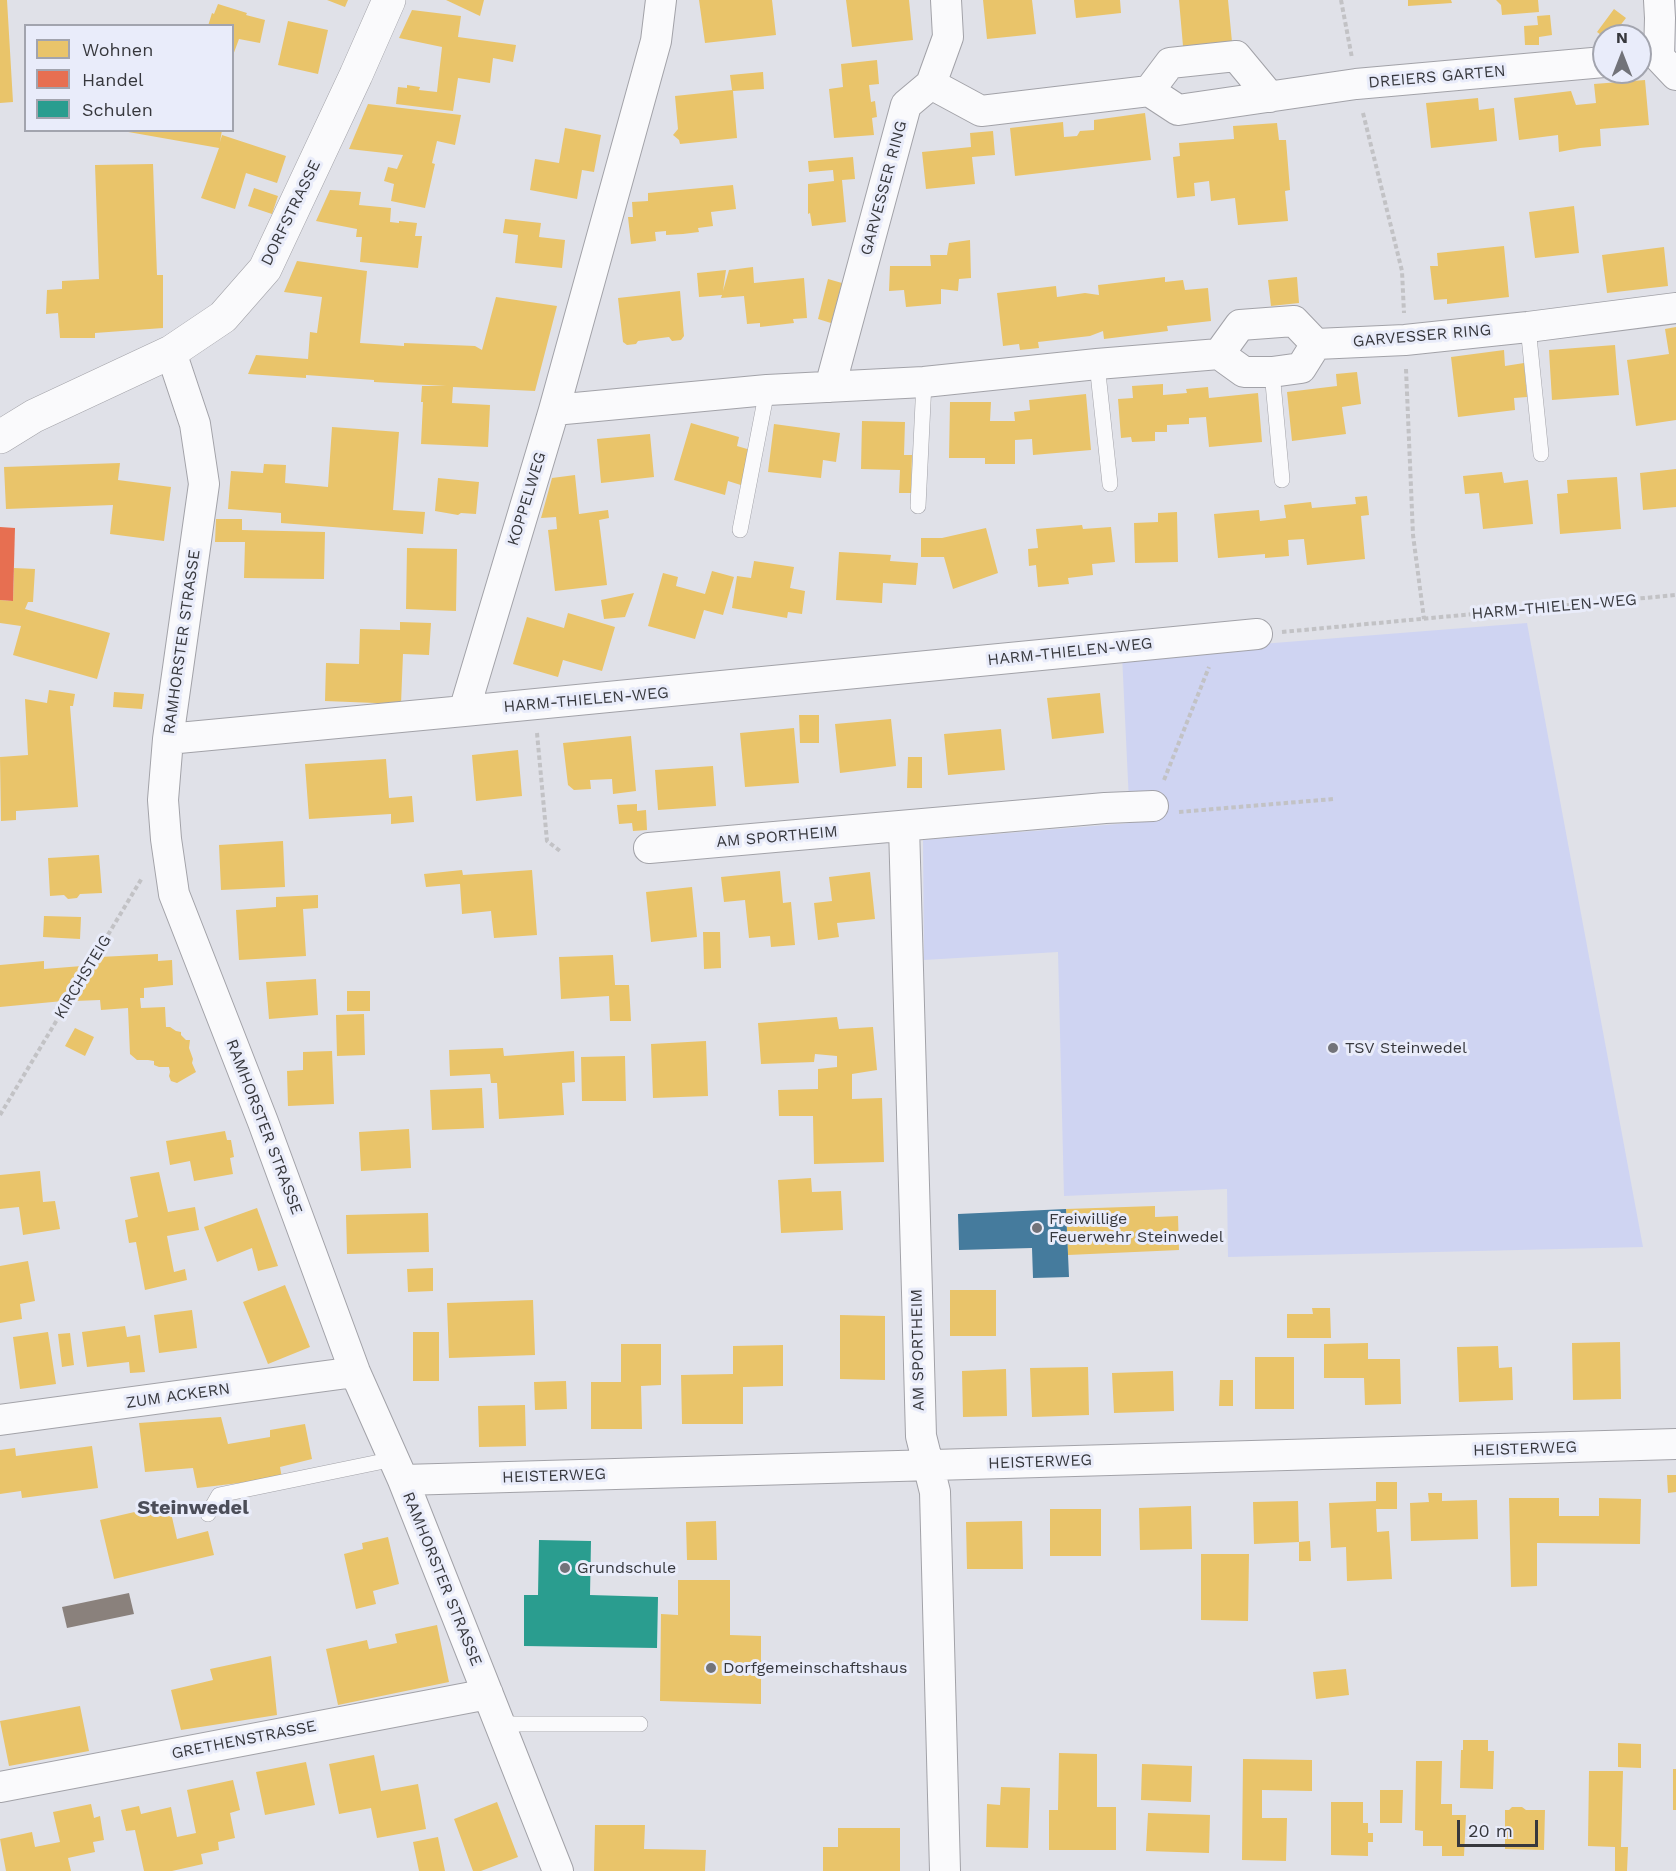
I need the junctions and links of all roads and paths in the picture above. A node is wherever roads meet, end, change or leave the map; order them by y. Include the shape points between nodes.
1 (389, 0) edge
2 (660, 0) edge
3 (946, 0) edge
4 (1341, 0) edge
5 (1659, 0) edge
6 (1592, 63) edge
7 (1658, 64) edge
8 (932, 84) junction
9 (1356, 84) junction
10 (1149, 91) junction
11 (1270, 97) junction
12 (1676, 308) edge
13 (1528, 327) junction
14 (1405, 340) junction
15 (1316, 344) junction
16 (171, 352) junction
17 (1219, 354) junction
18 (1097, 364) junction
19 (1272, 372) junction
20 (924, 382) junction
21 (830, 387) junction
22 (767, 390) junction
23 (554, 410) junction
24 (0, 437) edge
25 (1541, 454) dead end
26 (1282, 480) dead end
27 (1110, 484) dead end
28 (918, 506) dead end
29 (740, 530) dead end
30 (1676, 595) edge
31 (1424, 619) junction
32 (1257, 634) joint
33 (1221, 638) junction
34 (534, 705) junction
35 (464, 711) junction
36 (168, 739) junction
37 (1334, 799) dead end
38 (1153, 806) junction
39 (904, 826) junction
40 (166, 839) junction
41 (650, 848) dead end
42 (560, 851) dead end
43 (0, 1115) edge
44 (355, 1372) junction
45 (0, 1420) edge
46 (1676, 1444) edge
47 (929, 1465) junction
48 (398, 1470) junction
49 (208, 1514) dead end
50 (488, 1694) junction
51 (499, 1724) junction
52 (640, 1724) dead end
53 (0, 1787) edge
54 (558, 1871) edge
55 (945, 1871) edge

1 - 16 street, DORFSTRASSE via 265,269 223,317
2 - 23 street, KOPPELWEG via 656,41
3 - 8 street via 948,37
4 - 9 path
5 - 7 street
6 - 9 street, DREIERS GARTEN
8 - 10 street via 981,111
8 - 21 street, GARVESSER RING via 906,105
9 - 11 street, DREIERS GARTEN
9 - 14 path via 1402,271
10 - 11 street, DREIERS GARTEN via 1178,110
10 - 11 street via 1170,63 1236,56
12 - 13 street, GARVESSER RING
13 - 14 street, GARVESSER RING
13 - 25 lane
14 - 15 street, GARVESSER RING
14 - 31 path via 1413,535
15 - 17 street via 1294,321 1240,325
15 - 19 street via 1301,368
16 - 24 street, DORFSTRASSE via 34,416
16 - 36 street, RAMHORSTER STRASSE via 195,424 204,484
17 - 18 street
17 - 19 street via 1244,372
18 - 20 street
18 - 27 lane
19 - 26 lane
20 - 21 street
20 - 28 lane
21 - 22 street
22 - 23 street
22 - 29 lane
23 - 35 street, KOPPELWEG
30 - 31 path, HARM-THIELEN-WEG
31 - 32 path, HARM-THIELEN-WEG
32 - 33 street, HARM-THIELEN-WEG
33 - 34 street, HARM-THIELEN-WEG
33 - 38 path
34 - 35 street, HARM-THIELEN-WEG
34 - 42 path via 547,841
35 - 36 street
36 - 40 street, RAMHORSTER STRASSE via 163,800
37 - 38 path via 1177,812
38 - 39 street, AM SPORTHEIM
39 - 41 street, AM SPORTHEIM
39 - 47 street, AM SPORTHEIM via 921,1436
40 - 43 path, KIRCHSTEIG
40 - 44 street, RAMHORSTER STRASSE via 174,894
44 - 45 street, ZUM ACKERN
44 - 48 street, RAMHORSTER STRASSE
46 - 47 street, HEISTERWEG
47 - 48 street, HEISTERWEG
47 - 55 street, AM SPORTHEIM via 935,1492
48 - 49 lane via 219,1495
48 - 50 street, RAMHORSTER STRASSE
50 - 51 street, RAMHORSTER STRASSE
50 - 53 street, GRETHENSTRASSE
51 - 52 lane
51 - 54 street, RAMHORSTER STRASSE

